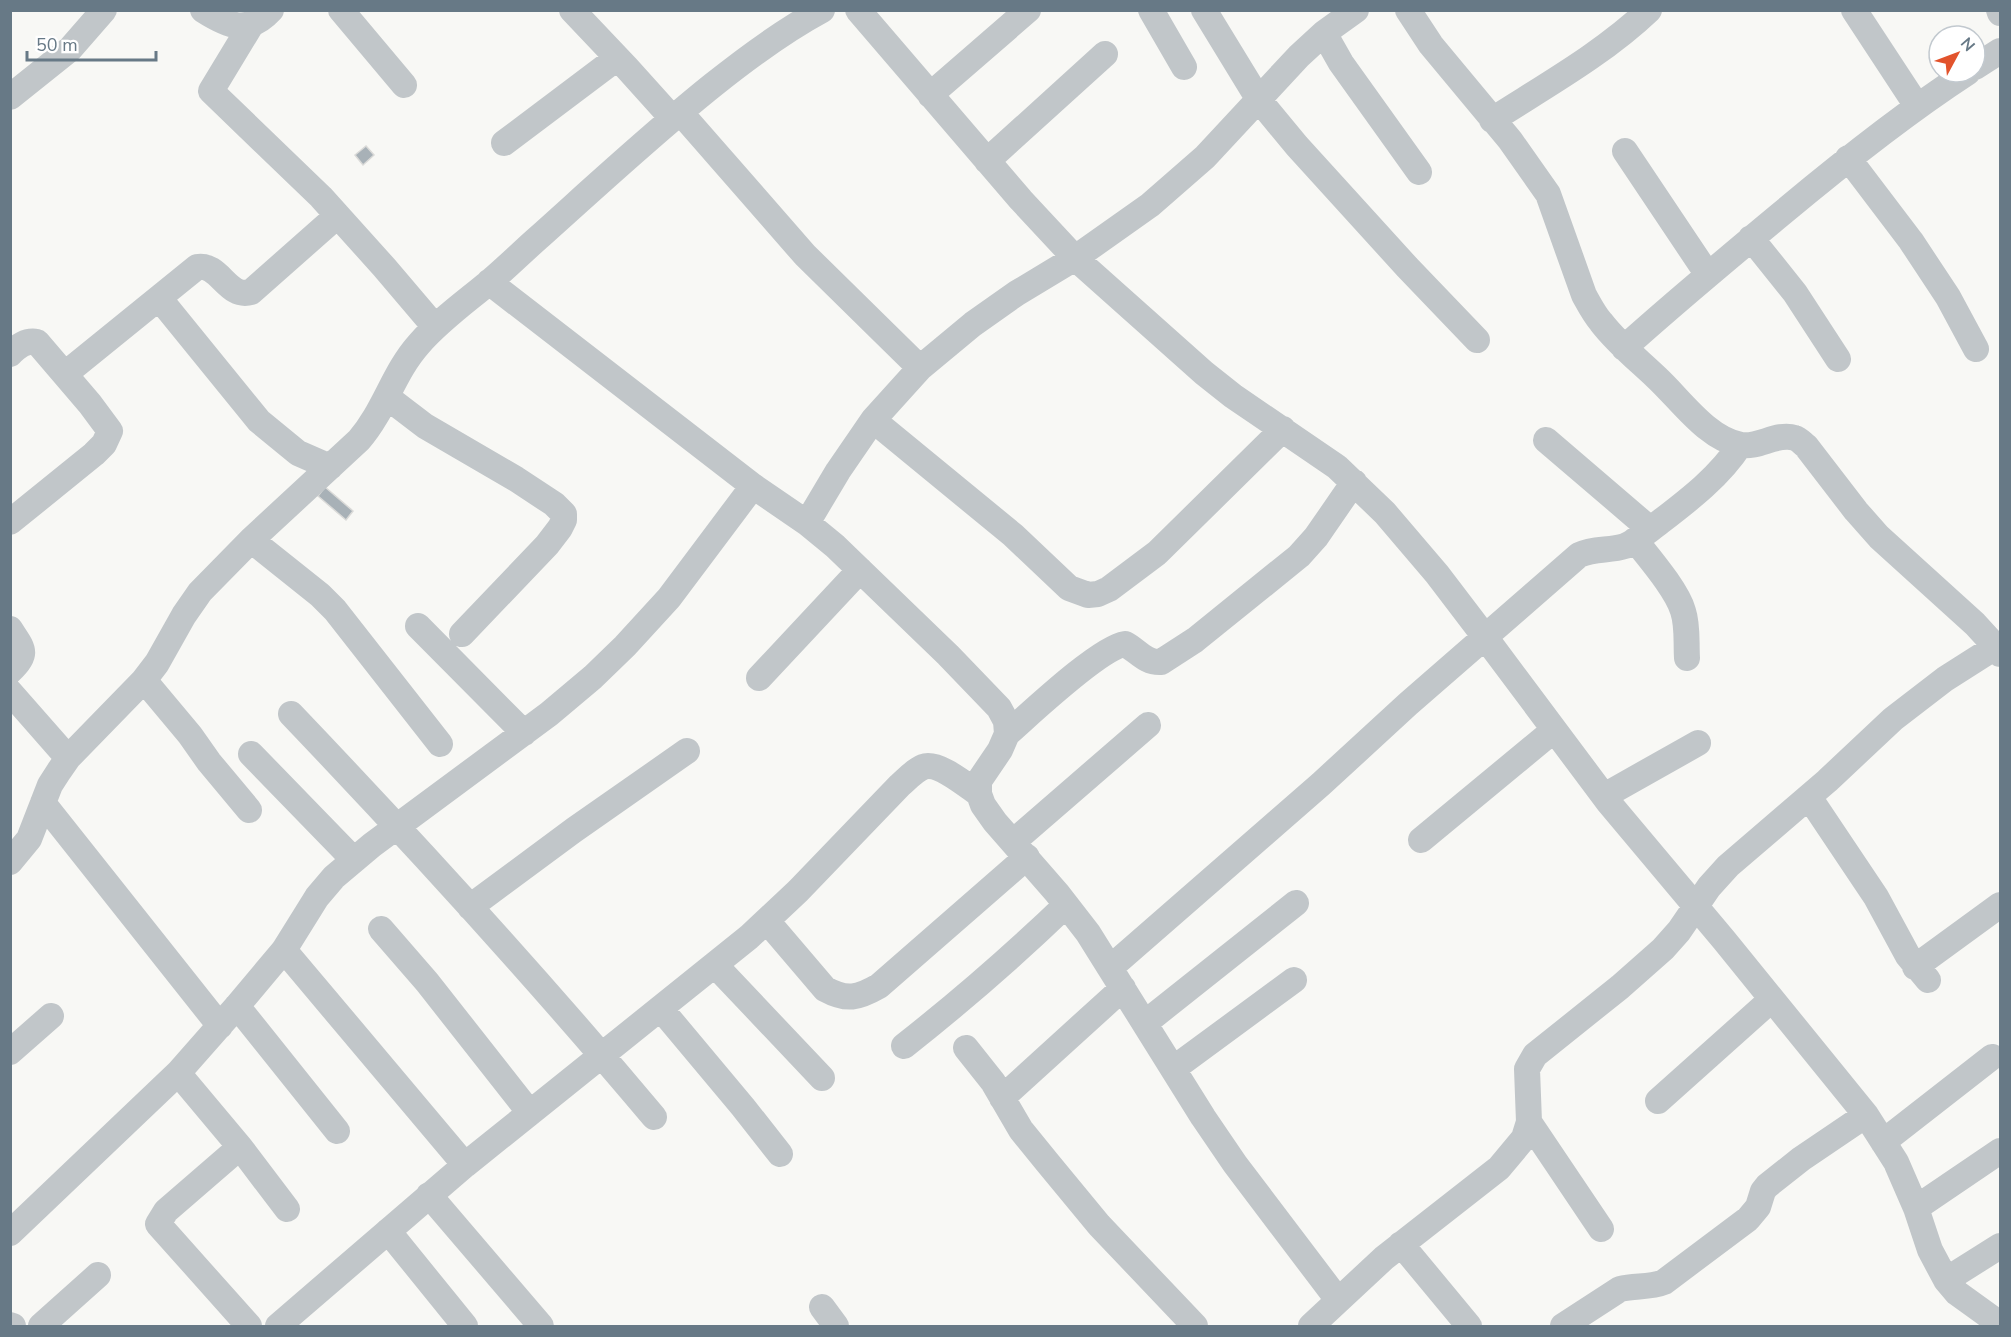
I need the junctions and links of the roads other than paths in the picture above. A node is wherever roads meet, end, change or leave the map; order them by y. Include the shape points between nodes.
1 (104, 10) edge
2 (203, 10) edge
3 (341, 10) edge
4 (572, 10) edge
5 (822, 10) edge
6 (858, 10) edge
7 (1028, 10) edge
8 (1151, 10) edge
9 (1204, 10) edge
10 (1356, 10) edge
11 (1408, 10) edge
12 (1649, 10) edge
13 (1854, 10) edge
14 (261, 18) edge
15 (1324, 33) junction
16 (2001, 51) edge
17 (1105, 54) dead end
18 (617, 58) junction
19 (1987, 60) edge
20 (1184, 67) dead end
21 (1950, 84) edge
22 (404, 85) dead end
23 (930, 95) junction
24 (10, 97) edge
25 (1259, 100) junction
26 (1917, 106) junction
27 (676, 115) junction
28 (1492, 120) junction
29 (504, 143) dead end
30 (1625, 151) dead end
31 (1848, 158) junction
32 (987, 161) junction
33 (1419, 172) dead end
34 (337, 216) junction
35 (1751, 238) junction
36 (1075, 258) junction
37 (1708, 275) junction
38 (489, 282) junction
39 (159, 298) junction
40 (435, 327) junction
41 (1477, 340) dead end
42 (1624, 348) junction
43 (1976, 349) dead end
44 (10, 354) edge
45 (1838, 359) dead end
46 (920, 368) junction
47 (65, 374) junction
48 (387, 397) junction
49 (873, 420) junction
50 (1283, 429) junction
51 (1546, 440) dead end
52 (1740, 445) junction
53 (330, 467) junction
54 (1354, 482) junction
55 (753, 486) junction
56 (10, 522) edge
57 (807, 523) junction
58 (1642, 535) junction
59 (251, 540) junction
60 (860, 570) junction
61 (418, 626) dead end
62 (10, 629) edge
63 (462, 634) dead end
64 (1485, 637) junction
65 (1999, 648) edge
66 (1687, 658) dead end
67 (10, 671) edge
68 (759, 678) dead end
69 (144, 680) junction
70 (10, 692) edge
71 (291, 714) dead end
72 (1148, 724) dead end
73 (1554, 730) junction
74 (524, 733) junction
75 (1007, 734) junction
76 (1698, 743) dead end
77 (440, 744) dead end
78 (687, 751) dead end
79 (251, 753) dead end
80 (69, 758) junction
81 (979, 794) junction
82 (1604, 796) junction
83 (1809, 797) junction
84 (43, 803) junction
85 (249, 810) dead end
86 (398, 827) junction
87 (1420, 840) dead end
88 (1020, 849) junction
89 (353, 859) junction
90 (10, 862) edge
91 (1296, 903) dead end
92 (1066, 905) junction
93 (2001, 905) edge
94 (1695, 906) junction
95 (470, 907) junction
96 (767, 921) junction
97 (381, 929) dead end
98 (284, 950) junction
99 (715, 965) junction
100 (1117, 978) junction
101 (1294, 980) dead end
102 (1771, 1000) junction
103 (237, 1006) junction
104 (661, 1009) junction
105 (51, 1016) dead end
106 (1145, 1023) junction
107 (220, 1026) junction
108 (904, 1046) dead end
109 (966, 1048) dead end
110 (10, 1052) edge
111 (602, 1055) junction
112 (1992, 1057) dead end
113 (1173, 1069) junction
114 (178, 1073) junction
115 (822, 1078) dead end
116 (1002, 1098) junction
117 (1658, 1101) dead end
118 (530, 1113) junction
119 (1866, 1115) junction
120 (654, 1117) dead end
121 (1530, 1122) junction
122 (337, 1131) dead end
123 (1883, 1142) junction
124 (240, 1147) junction
125 (2001, 1151) edge
126 (780, 1154) dead end
127 (465, 1165) junction
128 (429, 1196) junction
129 (1917, 1208) junction
130 (287, 1209) dead end
131 (1601, 1229) dead end
132 (388, 1231) junction
133 (10, 1233) edge
134 (1401, 1244) junction
135 (2001, 1246) edge
136 (98, 1275) dead end
137 (1946, 1280) junction
138 (1338, 1300) junction
139 (2001, 1324) edge
140 (42, 1326) edge
141 (249, 1326) edge
142 (278, 1326) edge
143 (465, 1326) edge
144 (541, 1326) edge
145 (1195, 1326) edge
146 (1311, 1326) edge
147 (1469, 1326) edge
148 (1563, 1326) edge

1 - 24 street via 70,49
2 - 14 street via 232,26
3 - 22 street
4 - 18 street
5 - 27 street via 767,44
6 - 23 street
7 - 23 street
8 - 20 street
9 - 25 street
10 - 15 street
11 - 28 street
12 - 28 street via 1599,50
13 - 26 street
14 - 34 street via 211,91
15 - 25 street
15 - 33 street via 1347,72
16 - 19 street
17 - 32 street
18 - 27 street
18 - 29 street
21 - 26 street
23 - 32 street
25 - 36 street via 1175,184 1125,225
25 - 41 street via 1421,283
26 - 31 street
27 - 38 street
27 - 46 street via 805,255
28 - 42 street via 1548,194 1590,308
30 - 37 street
31 - 35 street
31 - 43 street via 1917,250
32 - 36 street
34 - 39 street via 251,292 237,292 204,266 197,267
34 - 40 street
35 - 37 street
35 - 45 street via 1795,293
36 - 46 street via 1017,292
36 - 50 street via 1204,374
37 - 42 street
38 - 40 street
38 - 55 street
39 - 47 street
39 - 53 street via 259,422 298,453
40 - 48 street via 404,364
42 - 52 street via 1709,428
44 - 47 street via 23,343 37,342
46 - 49 street
47 - 56 street via 107,426 108,438 74,472
48 - 53 street via 370,428
48 - 63 street via 425,426 516,479 564,514 560,528 546,545
49 - 50 street via 1013,535 1069,588 1088,595 1109,589 1139,569
49 - 57 street
50 - 54 street
51 - 58 street
52 - 58 street via 1718,474
52 - 65 street via 1753,446 1784,437 1795,438 1806,446 1879,537
53 - 59 street
54 - 64 street via 1437,574
54 - 75 street via 1299,556 1195,640 1154,663 1125,644 1117,645
55 - 57 street
55 - 74 street via 646,624 593,677
57 - 60 street
58 - 64 street via 1617,548 1579,555
58 - 66 street via 1683,608
59 - 69 street via 200,592
59 - 77 street via 335,610
60 - 68 street
60 - 75 street via 985,692 1006,721
61 - 74 street
62 - 67 street via 24,653
64 - 73 street
64 - 100 street via 1314,791
65 - 83 street via 1945,679 1893,719
69 - 80 street
69 - 85 street
70 - 80 street
71 - 86 street
72 - 88 street
73 - 82 street
73 - 87 street
74 - 86 street
75 - 81 street via 979,781
76 - 82 street
78 - 95 street
79 - 89 street
80 - 84 street
81 - 88 street via 983,806
81 - 96 street via 937,767 925,765 900,785
82 - 94 street
83 - 93 street via 1922,973
83 - 94 street via 1728,866
84 - 90 street via 29,839
84 - 107 street
86 - 89 street
86 - 95 street
88 - 92 street
88 - 96 street via 879,986 866,994 838,996 825,989
89 - 98 street via 317,897
91 - 106 street
92 - 100 street
92 - 108 street via 969,994
94 - 102 street
94 - 121 street via 1663,949 1535,1055 1527,1069
95 - 111 street
96 - 99 street
97 - 118 street
98 - 103 street
98 - 127 street
99 - 104 street
99 - 115 street
100 - 106 street
100 - 116 street
101 - 113 street
102 - 117 street
102 - 119 street
103 - 107 street
103 - 122 street
104 - 111 street
104 - 126 street
105 - 110 street
106 - 113 street
107 - 114 street
109 - 116 street
111 - 118 street
111 - 120 street
112 - 123 street
113 - 138 street via 1235,1164
114 - 124 street
114 - 133 street
116 - 145 street via 1022,1130 1099,1225
118 - 127 street
119 - 123 street
119 - 148 street via 1778,1177 1763,1191 1758,1207 1748,1219 1664,1282 1652,1287 1620,1289
121 - 131 street
121 - 134 street via 1524,1138 1499,1168
123 - 129 street
124 - 130 street
124 - 141 street via 166,1211 158,1224
125 - 129 street
127 - 128 street
128 - 132 street
128 - 144 street
129 - 137 street via 1930,1250
132 - 142 street
132 - 143 street
134 - 138 street
134 - 147 street
135 - 137 street
136 - 140 street
137 - 139 street
138 - 146 street

